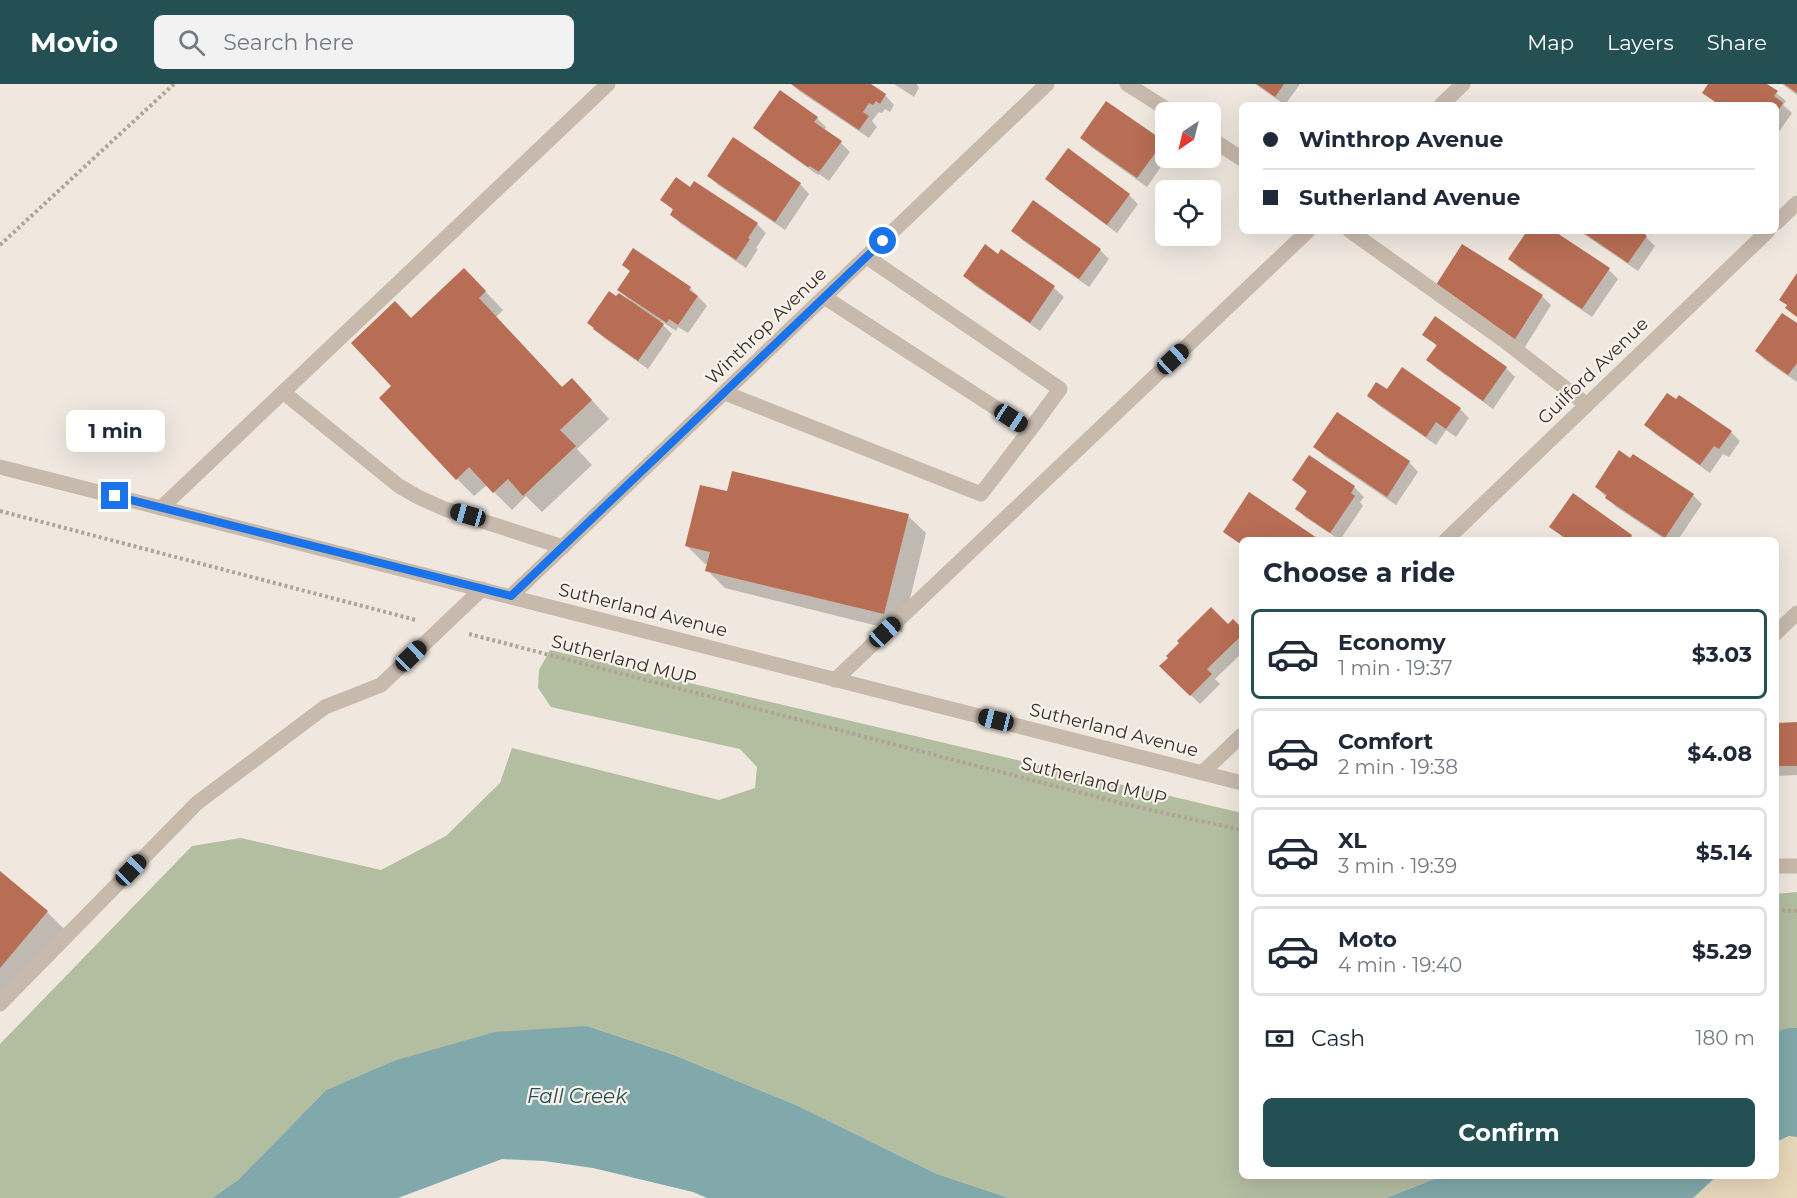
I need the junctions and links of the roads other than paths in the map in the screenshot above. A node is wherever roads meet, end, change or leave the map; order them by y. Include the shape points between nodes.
1 (608, 84) edge
2 (1047, 84) edge
3 (1127, 84) edge
4 (1463, 84) edge
5 (1155, 102) edge
6 (1444, 102) edge
7 (1221, 145) edge
8 (1239, 157) edge
9 (1797, 203) edge
10 (1779, 220) edge
11 (1305, 234) edge
12 (1354, 234) edge
13 (1765, 234) edge
14 (867, 257) junction
15 (824, 297) junction
16 (283, 392) junction
17 (724, 393) junction
18 (1587, 405) junction
19 (1030, 430) junction
20 (0, 467) edge
21 (162, 508) junction
22 (1449, 537) edge
23 (563, 547) junction
24 (482, 589) junction
25 (511, 596) junction
26 (1797, 613) edge
27 (1779, 630) edge
28 (835, 680) junction
29 (1239, 738) edge
30 (1203, 772) junction
31 (1239, 782) edge
32 (1779, 866) edge
33 (1797, 866) edge
34 (0, 1004) edge

1 - 16 street
2 - 14 street, Winthrop Avenue
3 - 5 street
4 - 6 street
7 - 8 street
9 - 10 street
11 - 28 street
12 - 18 street
13 - 18 street, Guilford Avenue
14 - 15 street, Winthrop Avenue
14 - 19 street via 1060,389
15 - 17 street, Winthrop Avenue
15 - 19 street
16 - 21 street
16 - 23 street via 418,497
17 - 19 street via 981,494
17 - 23 street, Winthrop Avenue
18 - 22 street, Guilford Avenue
20 - 21 street, Sutherland Avenue
21 - 24 street, Sutherland Avenue
23 - 25 street, Winthrop Avenue
24 - 25 street, Sutherland Avenue
24 - 34 street via 381,685 325,707 197,803
25 - 28 street, Sutherland Avenue
26 - 27 street
28 - 30 street, Sutherland Avenue
29 - 30 street
30 - 31 street, Sutherland Avenue
32 - 33 street

